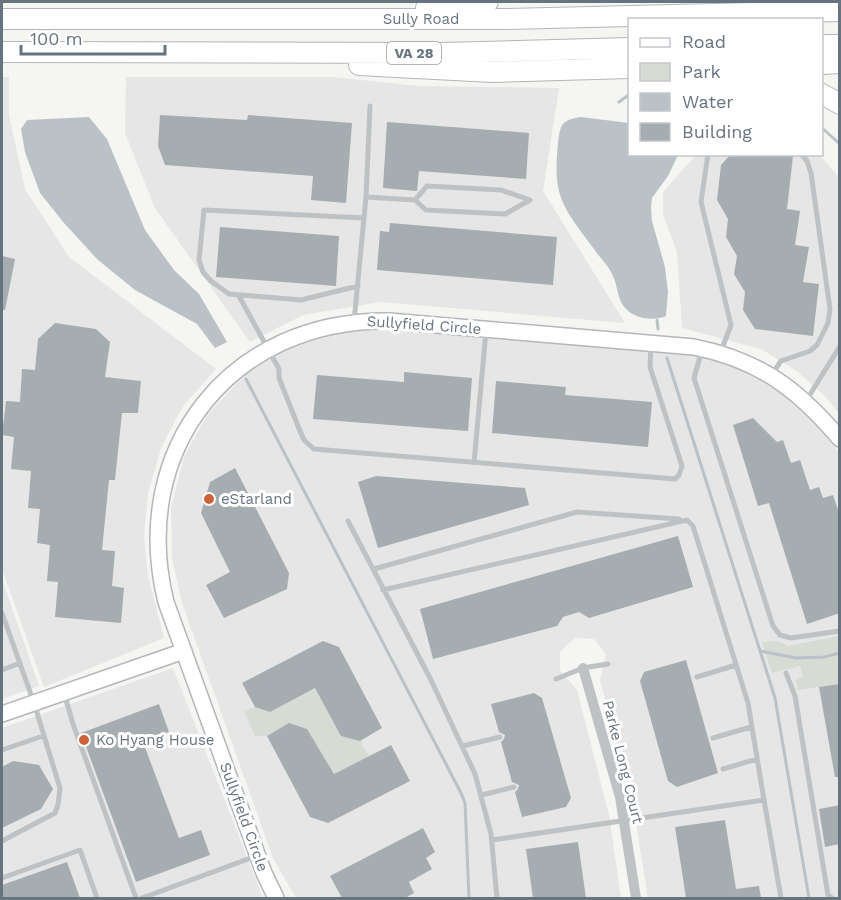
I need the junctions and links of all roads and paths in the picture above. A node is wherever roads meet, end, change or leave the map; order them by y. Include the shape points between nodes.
1 (488, 2) edge
2 (840, 11) edge
3 (2, 19) edge
4 (313, 19) junction
5 (823, 45) edge
6 (840, 45) edge
7 (628, 48) edge
8 (2, 52) edge
9 (198, 54) junction
10 (840, 63) edge
11 (823, 64) edge
12 (628, 68) edge
13 (823, 95) edge
14 (840, 104) edge
15 (370, 106) dead end
16 (708, 156) edge
17 (803, 156) edge
18 (366, 196) junction
19 (415, 200) junction
20 (364, 219) junction
21 (358, 286) junction
22 (239, 296) junction
23 (354, 322) junction
24 (487, 329) junction
25 (651, 343) junction
26 (840, 346) edge
27 (269, 349) junction
28 (703, 349) junction
29 (720, 353) junction
30 (771, 375) junction
31 (806, 401) junction
32 (840, 439) edge
33 (474, 463) junction
34 (687, 520) junction
35 (348, 521) dead end
36 (374, 569) junction
37 (383, 590) junction
38 (2, 613) edge
39 (840, 630) edge
40 (184, 651) junction
41 (20, 663) junction
42 (608, 664) dead end
43 (736, 665) junction
44 (584, 668) junction
45 (2, 670) edge
46 (786, 673) dead end
47 (697, 677) dead end
48 (556, 680) dead end
49 (64, 692) junction
50 (34, 703) junction
51 (2, 714) edge
52 (752, 726) junction
53 (43, 736) junction
54 (500, 737) dead end
55 (713, 738) dead end
56 (463, 746) junction
57 (2, 750) edge
58 (757, 759) junction
59 (723, 769) dead end
60 (514, 787) dead end
61 (482, 795) junction
62 (764, 800) junction
63 (624, 819) junction
64 (492, 840) junction
65 (2, 841) edge
66 (257, 855) junction
67 (2, 878) edge
68 (161, 891) junction
69 (97, 898) edge
70 (136, 898) edge
71 (142, 898) edge
72 (164, 898) edge
73 (276, 898) edge
74 (497, 898) edge
75 (636, 898) edge
76 (781, 898) edge
77 (832, 898) edge

1 - 4 highway
2 - 4 highway, Sully Road
3 - 4 highway, Sully Road
5 - 6 highway
7 - 9 highway, VA 28
8 - 9 highway, VA 28
9 - 12 highway via 492,72
10 - 11 highway
13 - 14 highway
15 - 18 lane
16 - 29 lane via 701,202 731,325
17 - 30 lane via 811,173 830,309 828,323 817,345 781,361
18 - 19 lane
18 - 20 lane
19 - 19 lane via 426,210 505,214 531,200 501,190 427,186
20 - 21 lane
20 - 22 lane via 204,210 199,249 203,272 229,294
21 - 22 lane via 301,300
21 - 23 lane
22 - 27 lane
23 - 24 street, Sullyfield Circle
23 - 27 street, Sullyfield Circle via 305,332
24 - 25 street, Sullyfield Circle
24 - 33 lane
25 - 28 street, Sullyfield Circle
25 - 33 lane via 650,367 682,466 675,479
26 - 31 lane
27 - 33 lane via 304,440 314,449
27 - 40 street, Sullyfield Circle via 233,373 206,402 183,436 165,480 157,526 158,557 166,602
28 - 29 street, Sullyfield Circle
28 - 39 lane via 694,378 773,626 780,635 791,638
29 - 30 street, Sullyfield Circle
30 - 31 street, Sullyfield Circle
31 - 32 street, Sullyfield Circle
34 - 36 lane via 577,512
34 - 37 lane
34 - 43 lane via 693,526
35 - 36 lane
36 - 37 lane
37 - 56 lane
38 - 41 lane
40 - 49 street
40 - 66 street, Sullyfield Circle
41 - 45 lane
41 - 50 lane
42 - 44 lane
43 - 47 lane
43 - 52 lane
44 - 48 lane
44 - 63 street, Parke Long Court
46 - 77 lane via 795,696 828,894
49 - 50 street
49 - 70 lane
50 - 51 street
50 - 53 lane
52 - 55 lane
52 - 58 lane
53 - 57 lane
53 - 65 lane via 60,788 55,813
54 - 56 lane
56 - 61 lane
58 - 59 lane
58 - 62 lane
60 - 61 lane
61 - 64 lane
62 - 63 lane
62 - 76 lane
63 - 64 lane
63 - 75 street, Parke Long Court
64 - 74 lane
66 - 68 lane
66 - 73 street, Sullyfield Circle
67 - 69 lane via 80,850
68 - 71 lane
68 - 72 lane

